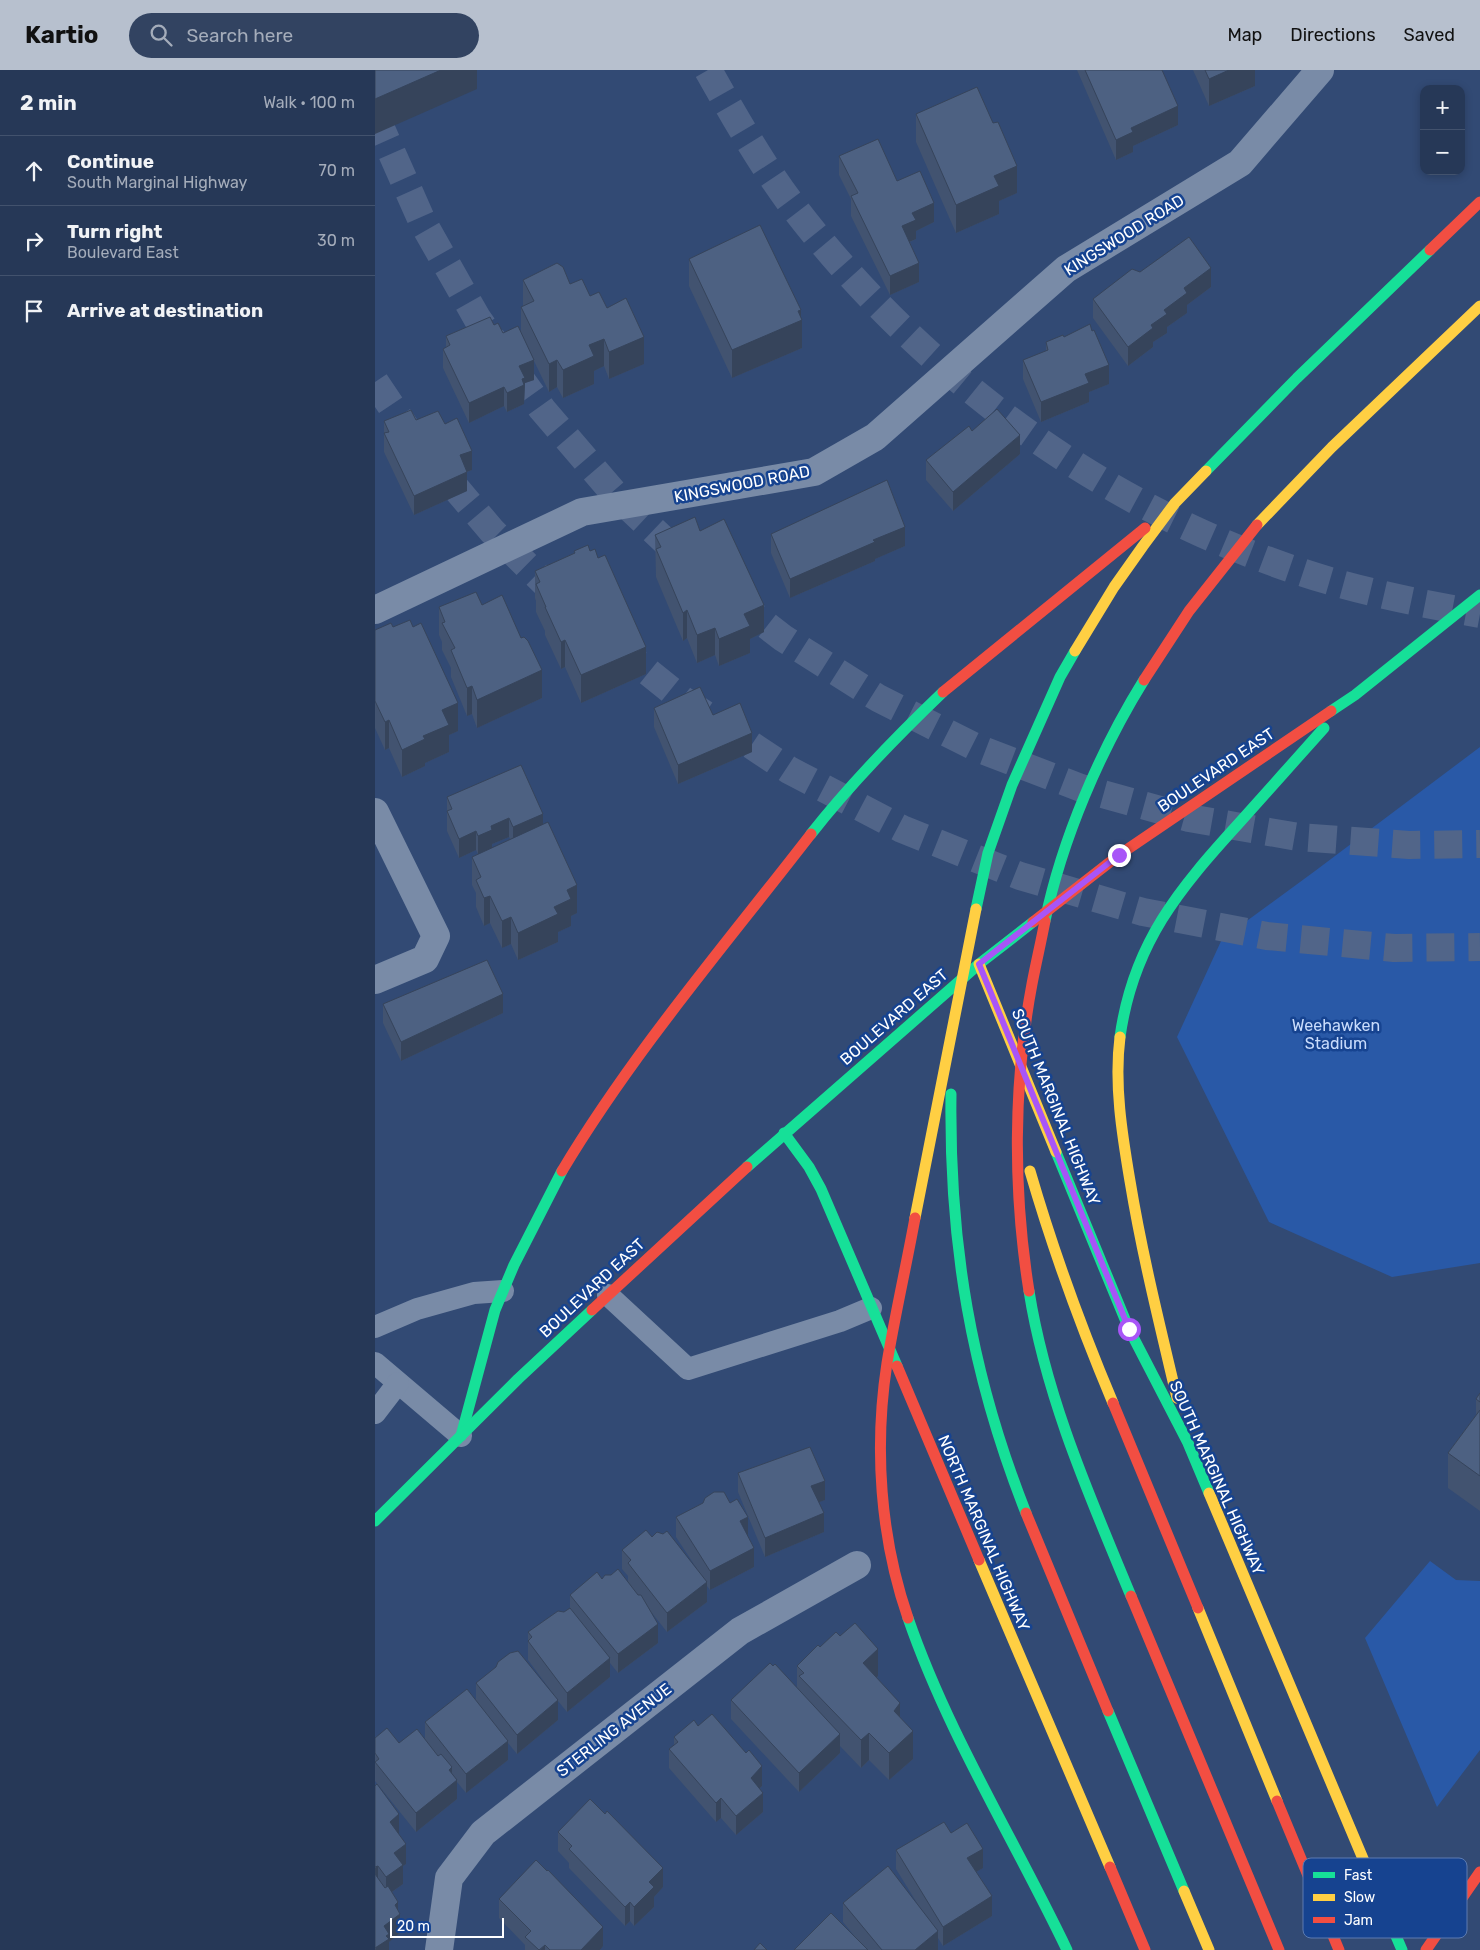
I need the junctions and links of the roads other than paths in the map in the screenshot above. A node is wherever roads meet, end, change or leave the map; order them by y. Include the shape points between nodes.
1 (1320, 70) edge
2 (1480, 202) edge
3 (1480, 306) edge
4 (1175, 503) junction
5 (1480, 595) edge
6 (375, 610) edge
7 (1355, 694) junction
8 (375, 812) edge
9 (979, 964) junction
10 (375, 980) edge
11 (954, 1015) junction
12 (1019, 1118) junction
13 (784, 1133) junction
14 (503, 1291) junction
15 (607, 1295) junction
16 (871, 1308) junction
17 (375, 1327) edge
18 (375, 1363) edge
19 (398, 1383) junction
20 (375, 1413) edge
21 (461, 1436) junction
22 (1187, 1443) junction
23 (375, 1521) edge
24 (857, 1565) dead end
25 (1363, 1858) edge
26 (1303, 1863) edge
27 (1480, 1872) edge
28 (1467, 1890) edge
29 (1334, 1938) edge
30 (1396, 1938) edge
31 (1434, 1938) edge
32 (439, 1950) edge
33 (1067, 1950) edge
34 (1145, 1950) edge
35 (1209, 1950) edge
36 (1279, 1950) edge
37 (1339, 1950) edge
38 (1401, 1950) edge
39 (1427, 1950) edge

1 - 6 street, KINGSWOOD ROAD via 1240,163 1066,269 875,437 814,472 582,512
2 - 4 main road via 1297,378
3 - 12 main road via 1261,520 1191,608 1138,690 1107,746 1069,842 1042,939 1027,1008
4 - 11 main road via 1114,587 1060,677 1012,785 988,853
4 - 14 main road via 952,683 849,789 630,1066 589,1126 554,1186
5 - 7 main road, BOULEVARD EAST
7 - 9 main road, BOULEVARD EAST via 1119,855
7 - 22 main road via 1201,865 1157,927 1129,987 1120,1028 1117,1067 1119,1108 1139,1236
8 - 10 street via 436,936 425,959
9 - 13 main road, BOULEVARD EAST
9 - 22 main road, SOUTH MARGINAL HIGHWAY via 1129,1329
11 - 33 main road via 887,1364 881,1437 885,1519 897,1582 935,1690
11 - 35 main road via 950,1112 954,1209 968,1319 991,1416 1029,1522
12 - 26 main road via 1038,1201 1080,1324
12 - 36 main road via 1018,1176 1026,1271 1045,1367 1058,1411 1094,1509
13 - 15 main road, BOULEVARD EAST
13 - 16 main road, NORTH MARGINAL HIGHWAY via 821,1189
14 - 17 lane via 474,1294 417,1309
14 - 21 main road
15 - 16 lane via 688,1369 840,1321
15 - 21 main road, BOULEVARD EAST
16 - 34 main road, NORTH MARGINAL HIGHWAY
18 - 19 lane
19 - 20 lane
19 - 21 lane
21 - 23 main road, BOULEVARD EAST
22 - 25 main road, SOUTH MARGINAL HIGHWAY
24 - 32 street, STERLING AVENUE via 740,1631 483,1833 449,1878
27 - 28 main road
29 - 37 main road
30 - 38 main road, SOUTH MARGINAL HIGHWAY
31 - 39 main road

